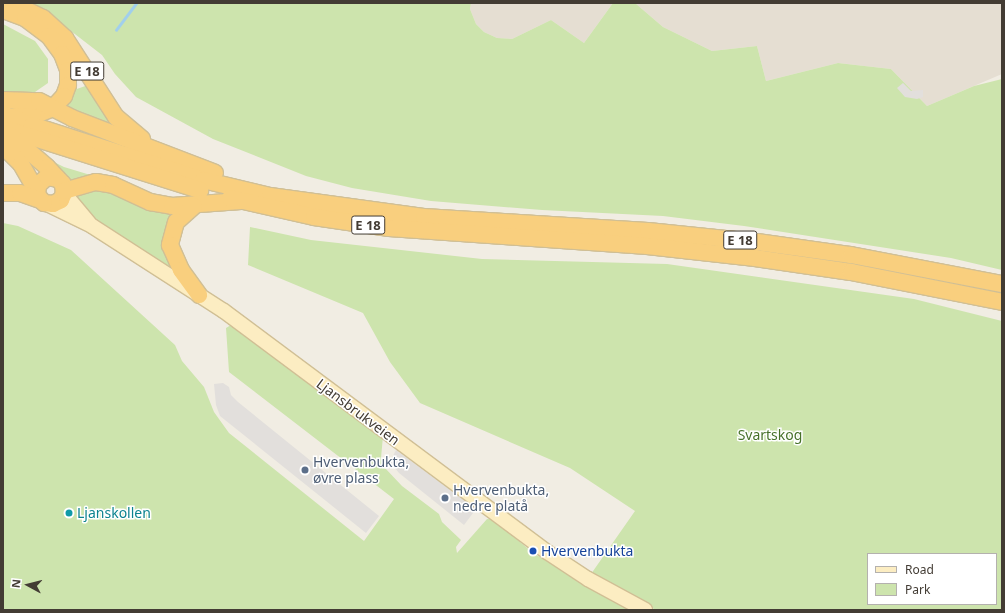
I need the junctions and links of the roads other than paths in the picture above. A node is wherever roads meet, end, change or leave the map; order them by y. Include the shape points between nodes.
1 (12, 3) edge
2 (3, 10) edge
3 (3, 100) edge
4 (53, 108) junction
5 (4, 121) edge
6 (3, 146) edge
7 (155, 148) junction
8 (27, 160) junction
9 (62, 188) junction
10 (3, 193) edge
11 (42, 199) junction
12 (295, 199) junction
13 (241, 201) junction
14 (194, 206) junction
15 (92, 226) junction
16 (1002, 284) edge
17 (199, 295) junction
18 (1002, 302) edge
19 (644, 610) edge

1 - 7 highway, E 18 via 43,18 65,38 116,117
2 - 4 highway, E 18 via 40,28 62,54 68,70 68,85 64,96
3 - 4 highway, E 18 via 30,99
4 - 5 highway, E 18 via 34,116
4 - 7 highway, E 18 via 72,118
5 - 8 highway
5 - 12 highway, E 18 via 32,125 240,190
5 - 13 highway, E 18
6 - 8 highway
7 - 12 highway, E 18 via 203,169
8 - 9 highway
8 - 11 highway
9 - 11 highway, E 18 via 60,200
9 - 11 highway, E 18 via 50,177 43,179 38,185
9 - 14 highway, E 18 via 100,183 113,185 150,202
9 - 15 main road, Ljansbrukveien
10 - 11 highway via 20,193
11 - 15 main road, Ljansbrukveien
12 - 16 highway, E 18 via 417,216 648,231 757,242 851,255
13 - 14 highway, E 18
13 - 18 highway, E 18 via 314,217 389,228 647,246 755,258 851,272
14 - 17 highway via 176,222 170,245 180,270
15 - 17 main road, Ljansbrukveien
17 - 19 main road, Ljansbrukveien via 547,552 588,579

